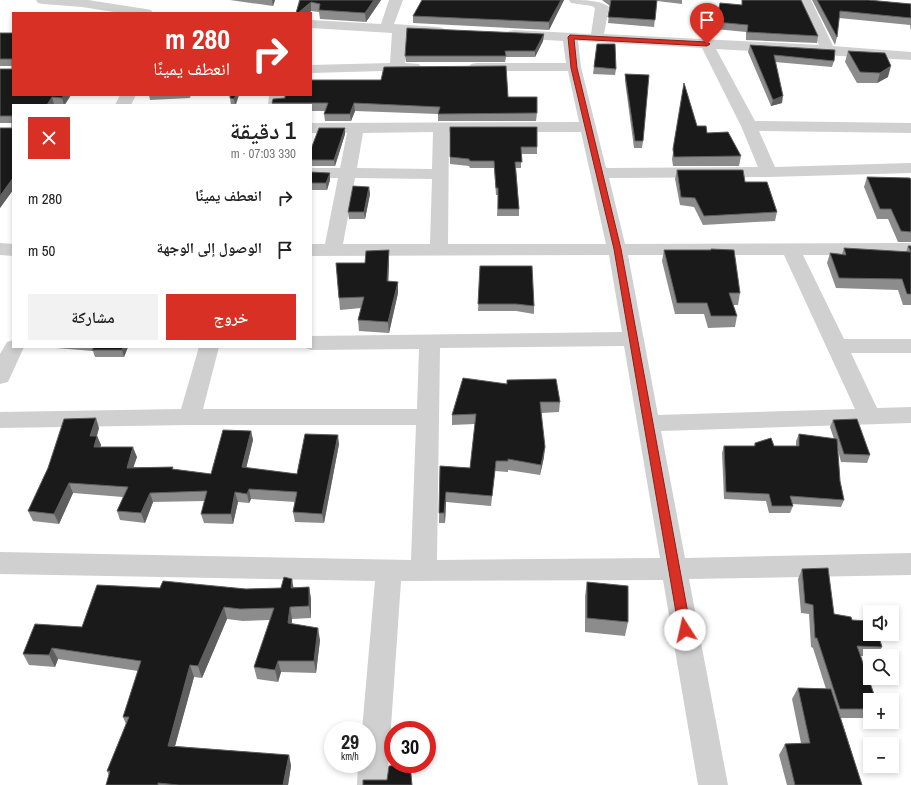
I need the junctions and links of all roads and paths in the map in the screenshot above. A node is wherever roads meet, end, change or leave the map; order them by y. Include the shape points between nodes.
1 (43, 0) edge
2 (396, 0) edge
3 (576, 0) edge
4 (804, 0) edge
5 (84, 1) edge
6 (141, 12) edge
7 (312, 24) edge
8 (393, 29) junction
9 (454, 31) edge
10 (500, 34) edge
11 (570, 37) junction
12 (597, 38) junction
13 (707, 44) junction
14 (828, 50) junction
15 (911, 56) edge
16 (397, 67) junction
17 (427, 67) edge
18 (466, 67) edge
19 (574, 68) junction
20 (312, 69) edge
21 (749, 126) junction
22 (356, 127) junction
23 (441, 127) junction
24 (588, 127) junction
25 (312, 128) edge
26 (911, 128) edge
27 (911, 168) edge
28 (769, 172) junction
29 (312, 173) edge
30 (348, 173) junction
31 (599, 173) junction
32 (440, 174) junction
33 (0, 249) edge
34 (617, 249) junction
35 (791, 249) junction
36 (911, 249) edge
37 (12, 250) edge
38 (312, 250) edge
39 (334, 250) junction
40 (439, 250) junction
41 (0, 336) edge
42 (12, 336) edge
43 (634, 339) junction
44 (430, 342) junction
45 (312, 343) edge
46 (836, 346) junction
47 (911, 346) edge
48 (14, 348) edge
49 (208, 348) edge
50 (0, 377) edge
51 (911, 415) edge
52 (870, 416) junction
53 (190, 417) junction
54 (428, 417) junction
55 (0, 420) edge
56 (649, 423) junction
57 (0, 562) edge
58 (911, 564) edge
59 (674, 569) junction
60 (389, 570) junction
61 (424, 571) junction
62 (372, 785) edge
63 (714, 785) edge

1 - 5 street
2 - 8 street
3 - 12 street via 596,2 602,7
4 - 14 street
5 - 6 street
7 - 8 street
8 - 9 street
8 - 16 street
10 - 11 street
11 - 12 street
11 - 19 street
12 - 13 street
13 - 14 street
13 - 21 street
14 - 15 street
16 - 17 street
16 - 20 street
18 - 19 street
19 - 24 street
21 - 26 street
21 - 28 street
22 - 23 street
22 - 25 street
22 - 30 street
23 - 24 street
23 - 32 street
24 - 31 street
27 - 28 street
28 - 31 street
29 - 30 street
30 - 32 street
30 - 39 street
31 - 34 street
32 - 40 street
33 - 37 street
34 - 35 street
34 - 40 street
34 - 43 street
35 - 36 street
35 - 46 street
38 - 39 street
39 - 40 street
41 - 42 street
43 - 44 street
43 - 56 street
44 - 45 street
44 - 54 street
46 - 47 street
46 - 52 street
48 - 50 street
49 - 53 street
51 - 52 street
52 - 56 street
53 - 54 street
53 - 55 street
54 - 61 street
56 - 59 street
57 - 60 street
58 - 59 street
59 - 61 street
59 - 63 street
60 - 61 street
60 - 62 street

